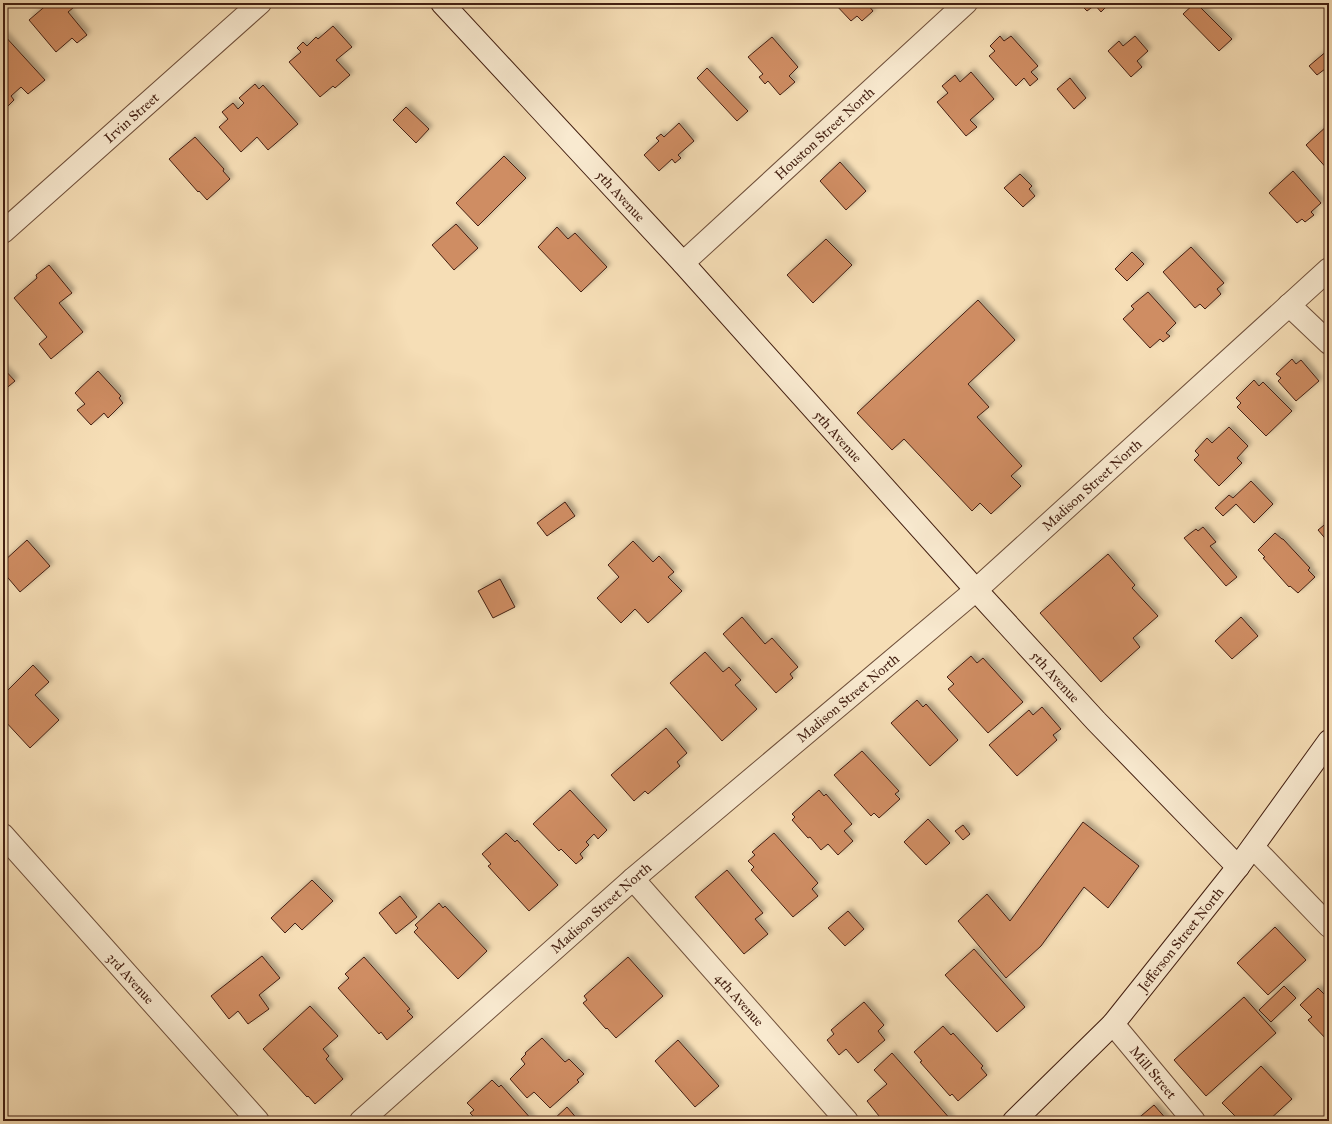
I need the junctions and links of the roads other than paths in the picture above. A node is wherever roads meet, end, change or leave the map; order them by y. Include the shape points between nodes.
1 (260, 3) edge
2 (442, 3) edge
3 (966, 3) edge
4 (3, 232) edge
5 (683, 263) junction
6 (1329, 269) edge
7 (1289, 305) junction
8 (1329, 343) edge
9 (976, 590) junction
10 (1329, 742) edge
11 (3, 835) edge
12 (1253, 847) junction
13 (1238, 867) junction
14 (633, 879) junction
15 (1329, 926) edge
16 (1113, 1024) junction
17 (258, 1121) edge
18 (361, 1121) edge
19 (847, 1121) edge
20 (1014, 1121) edge
21 (1194, 1121) edge

1 - 4 street, Irvin Street
2 - 5 street, 5th Avenue
3 - 5 street, Houston Street North
5 - 9 street, 5th Avenue
6 - 7 street, Madison Street North
7 - 8 street
7 - 9 street, Madison Street North
9 - 13 street, 5th Avenue via 1096,721
9 - 14 street, Madison Street North
10 - 12 street, Jefferson Street North
11 - 17 street, 3rd Avenue
12 - 13 street, Jefferson Street North
12 - 15 street
13 - 16 street, Jefferson Street North
14 - 18 street, Madison Street North
14 - 19 street, 4th Avenue
16 - 20 street, Jefferson Street North
16 - 21 street, Mill Street

